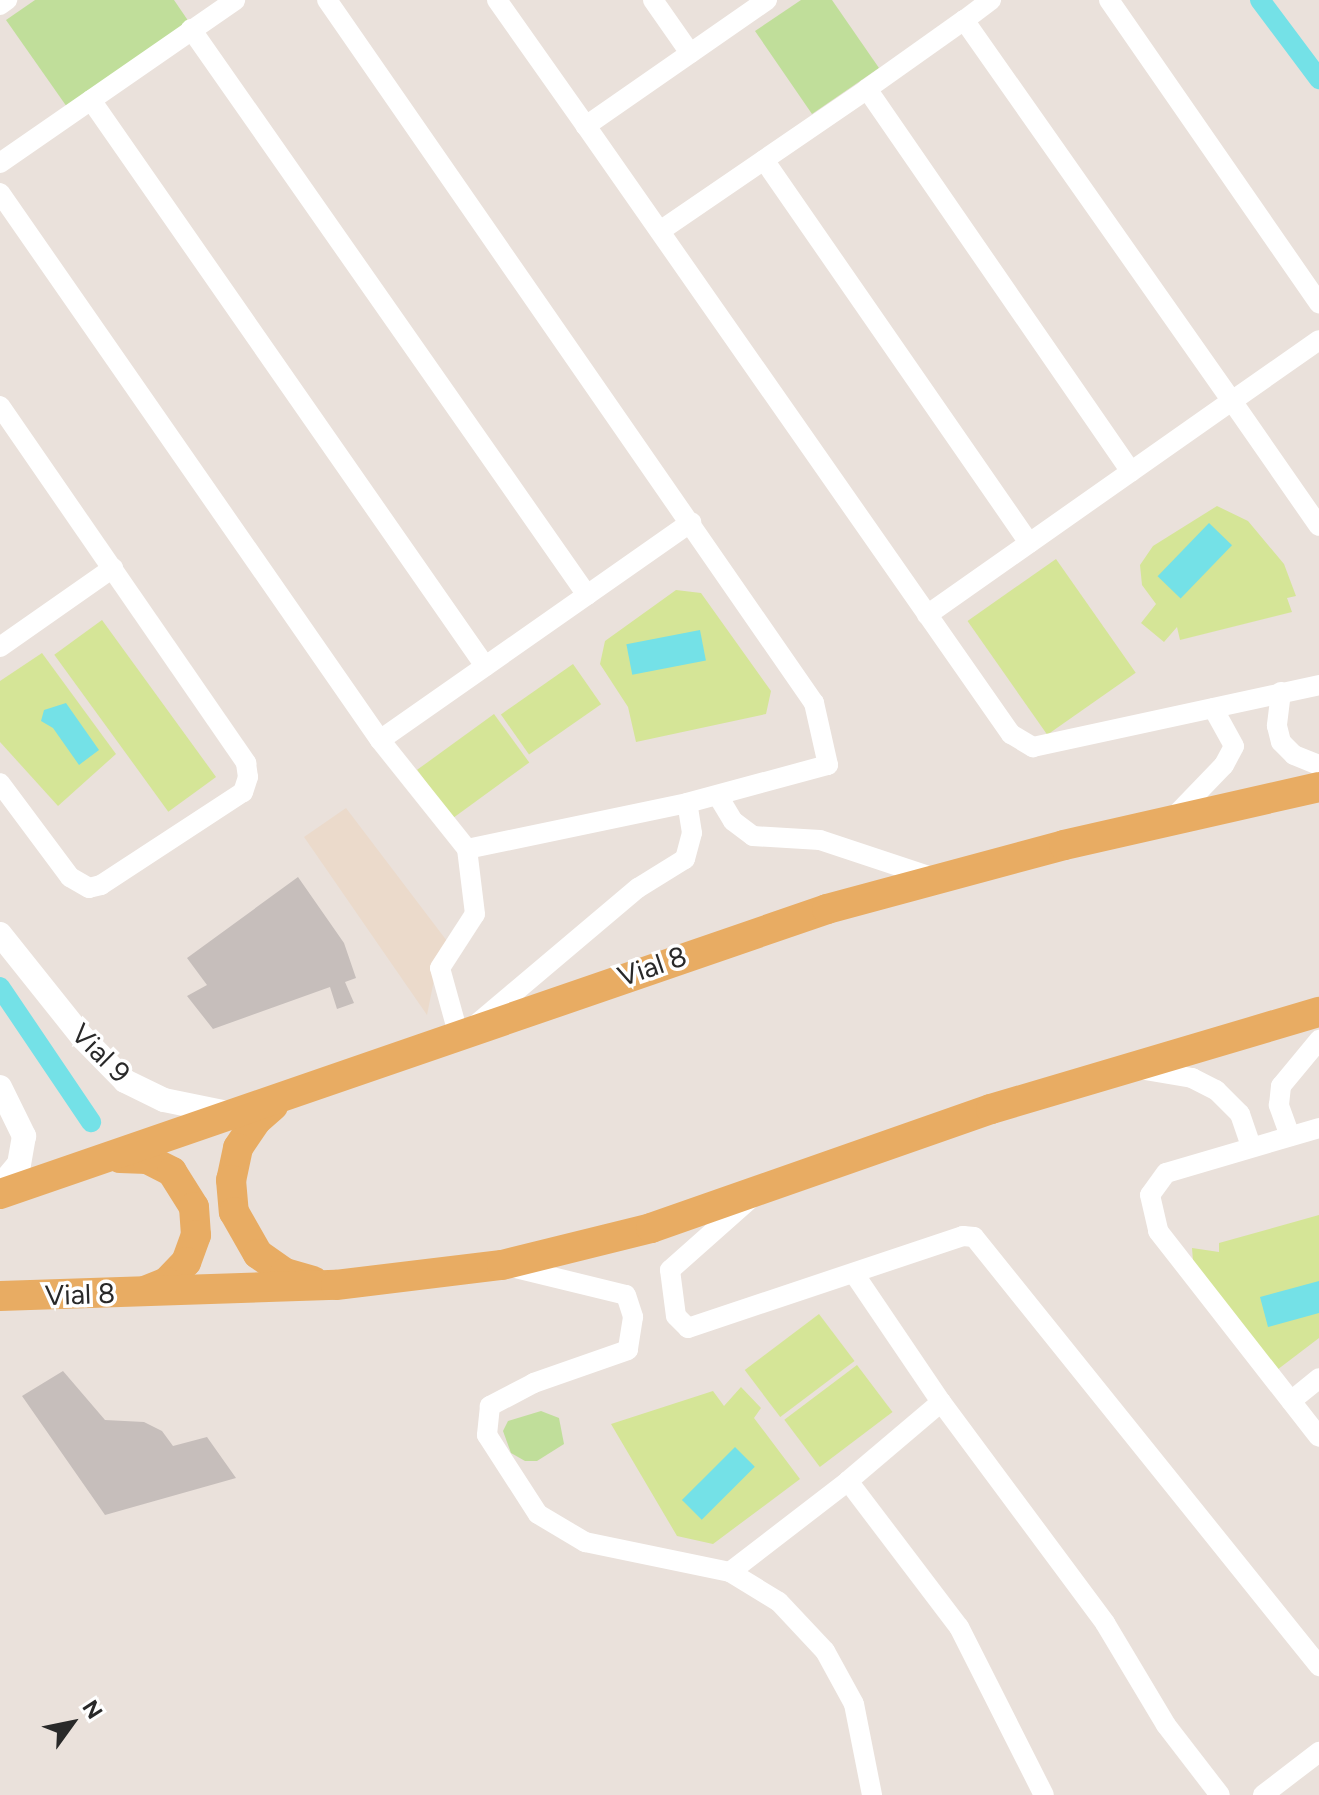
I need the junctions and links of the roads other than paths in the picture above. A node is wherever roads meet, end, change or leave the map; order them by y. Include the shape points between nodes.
1 (7, 0) edge
2 (235, 0) edge
3 (327, 0) edge
4 (497, 0) edge
5 (653, 0) edge
6 (767, 0) edge
7 (991, 0) edge
8 (1109, 0) edge
9 (0, 5) edge
10 (964, 20) junction
11 (191, 29) junction
12 (690, 53) junction
13 (867, 89) junction
14 (91, 100) junction
15 (586, 126) junction
16 (764, 160) junction
17 (0, 163) edge
18 (0, 193) edge
19 (660, 231) junction
20 (1319, 303) edge
21 (1319, 340) edge
22 (1232, 401) junction
23 (0, 406) edge
24 (1131, 472) junction
25 (691, 522) junction
26 (1319, 526) edge
27 (1029, 543) junction
28 (113, 568) junction
29 (587, 595) junction
30 (927, 615) junction
31 (0, 647) edge
32 (485, 666) junction
33 (1319, 685) edge
34 (1281, 692) junction
35 (1213, 708) junction
36 (380, 740) junction
37 (1319, 765) edge
38 (0, 783) edge
39 (1319, 787) edge
40 (718, 796) junction
41 (687, 803) junction
42 (1171, 820) junction
43 (467, 849) junction
44 (937, 879) junction
45 (0, 934) edge
46 (1319, 1012) edge
47 (465, 1031) junction
48 (1319, 1040) edge
49 (1125, 1067) junction
50 (0, 1087) edge
51 (297, 1095) junction
52 (239, 1115) junction
53 (1319, 1128) edge
54 (1290, 1136) junction
55 (1251, 1146) junction
56 (105, 1161) junction
57 (0, 1187) edge
58 (759, 1191) junction
59 (0, 1194) edge
60 (502, 1265) junction
61 (855, 1275) junction
62 (336, 1285) junction
63 (141, 1292) junction
64 (0, 1296) edge
65 (1319, 1378) edge
66 (1291, 1401) junction
67 (941, 1402) junction
68 (1319, 1437) edge
69 (848, 1481) junction
70 (730, 1572) junction
71 (1319, 1666) edge
72 (1319, 1752) edge
73 (872, 1795) edge
74 (1044, 1795) edge
75 (1220, 1795) edge
76 (1263, 1795) edge

1 - 9 street
2 - 11 street
3 - 25 street
4 - 15 street
5 - 12 street
6 - 12 street
7 - 10 street
8 - 20 street
10 - 13 street
10 - 22 street
11 - 14 street
11 - 29 street
12 - 15 street
13 - 16 street
13 - 24 street
14 - 17 street
14 - 32 street
15 - 19 street
16 - 19 street
16 - 27 street
18 - 36 street
19 - 30 street
21 - 22 street
22 - 24 street
22 - 26 street
23 - 28 street
24 - 27 street
25 - 29 street
25 - 40 street via 814,703 828,765
27 - 30 street
28 - 31 street
28 - 38 street via 246,763 243,792 89,888 70,877
29 - 32 street
30 - 35 street via 1011,734 1027,746
32 - 36 street
33 - 34 street
34 - 35 street
34 - 37 street via 1281,742 1294,755
35 - 42 street via 1234,746 1224,765
36 - 43 street
39 - 42 main road, Vial 8
40 - 41 street
40 - 44 street via 733,821 753,836 820,840
41 - 43 street
41 - 47 street via 692,833 685,859 638,888
42 - 44 main road, Vial 8
43 - 47 street via 475,914 440,968
44 - 47 main road, Vial 8 via 723,941
45 - 52 street, Vial 9 via 83,1038 125,1081 164,1100
46 - 49 main road, Vial 8
47 - 51 main road, Vial 8
48 - 54 street via 1281,1086 1279,1105
49 - 55 street via 1192,1078 1216,1090 1240,1114
49 - 58 main road, Vial 8
50 - 57 street via 24,1136 19,1164
51 - 52 main road, Vial 8
51 - 62 main road via 268,1110 246,1134 233,1163 234,1212 248,1241 271,1264 300,1279
52 - 56 main road, Vial 8
53 - 54 street
54 - 55 street
55 - 66 street via 1166,1173 1150,1195 1151,1209 1158,1231
56 - 59 main road, Vial 8
56 - 63 main road via 133,1157 160,1165 182,1183 194,1207 196,1235 186,1262 167,1282
58 - 60 main road, Vial 8 via 651,1228
58 - 61 street via 670,1270 676,1316 688,1328
60 - 62 main road, Vial 8
60 - 70 street via 626,1295 633,1317 628,1350 534,1383 490,1406 487,1435 538,1514 585,1542
61 - 67 street
61 - 71 street via 963,1236 985,1246
62 - 63 main road, Vial 8
63 - 64 main road, Vial 8
65 - 66 street
66 - 68 street
67 - 69 street
67 - 75 street via 1105,1623 1166,1725
69 - 70 street
69 - 74 street via 959,1627
70 - 73 street via 779,1602 825,1651 854,1704
72 - 76 street

